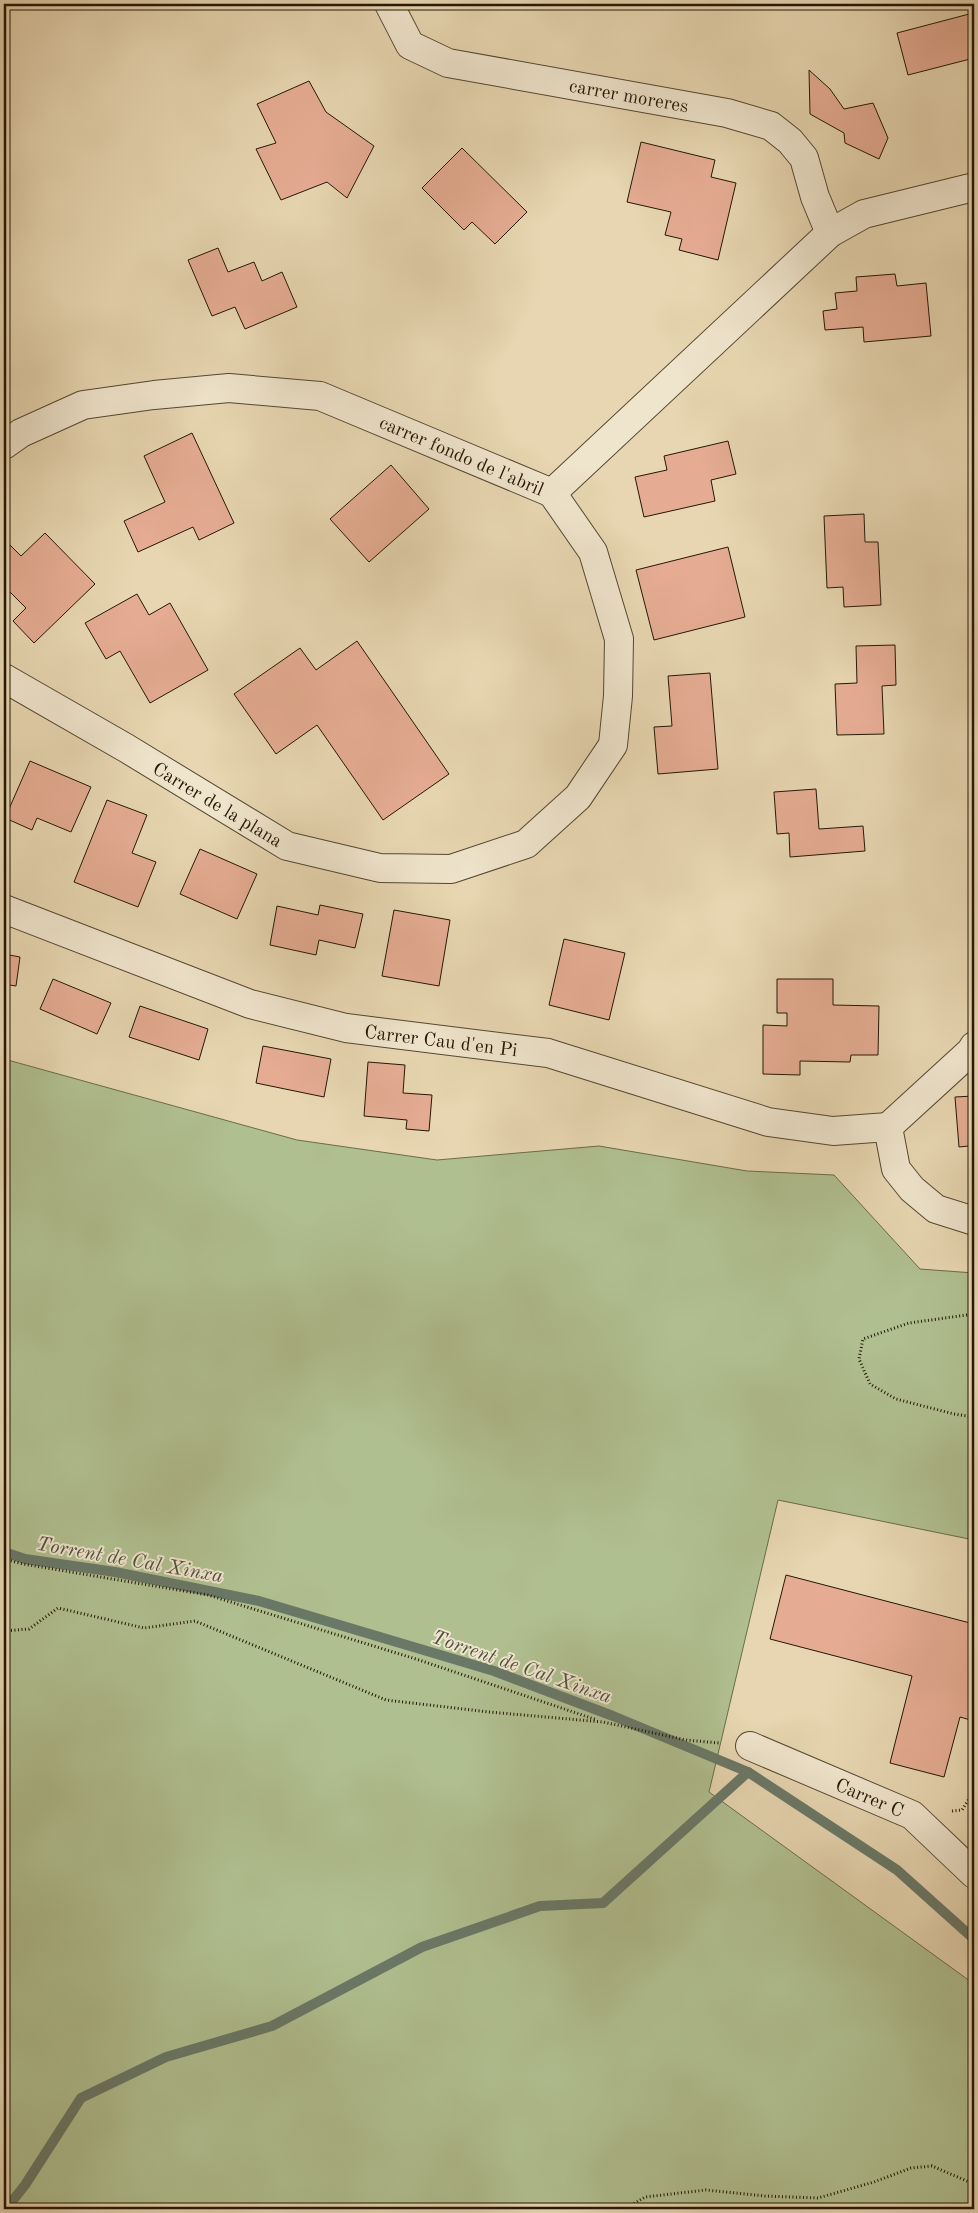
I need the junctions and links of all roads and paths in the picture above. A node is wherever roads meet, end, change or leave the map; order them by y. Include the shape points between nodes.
1 (389, 4) edge
2 (974, 187) edge
3 (830, 233) junction
4 (4, 445) edge
5 (552, 493) junction
6 (4, 678) edge
7 (4, 909) edge
8 (974, 1046) edge
9 (888, 1127) junction
10 (974, 1222) edge
11 (974, 1314) edge
12 (974, 1417) edge
13 (4, 1559) edge
14 (4, 1631) edge
15 (603, 1722) junction
16 (750, 1746) joint
17 (974, 1874) edge
18 (974, 2184) edge
19 (626, 2209) edge

1 - 3 street, carrer moreres via 410,45 448,63 727,113 771,126 804,158
2 - 3 street, carrer fondo de l'abril via 864,214
3 - 5 street, carrer fondo de l'abril
4 - 5 street, carrer fondo de l'abril via 21,433 83,405 229,388 311,395 390,424
5 - 6 street, Carrer de la plana via 594,552 619,639 618,696 613,745 578,797 526,844 451,869 380,868 287,846
7 - 9 street, Carrer Cau d'en Pi via 250,1004 346,1028 548,1053 768,1122 833,1131
8 - 9 street
9 - 10 street via 896,1169 912,1189 936,1209
11 - 12 path via 909,1323 863,1339 858,1359 870,1384 896,1399
13 - 15 path via 208,1595 419,1660
14 - 15 path via 30,1629 58,1608 144,1628 195,1621 386,1700
15 - 16 path via 686,1740
16 - 17 street, Carrer C via 912,1815
18 - 19 path via 932,2166 911,2168 818,2198 706,2190 645,2197

